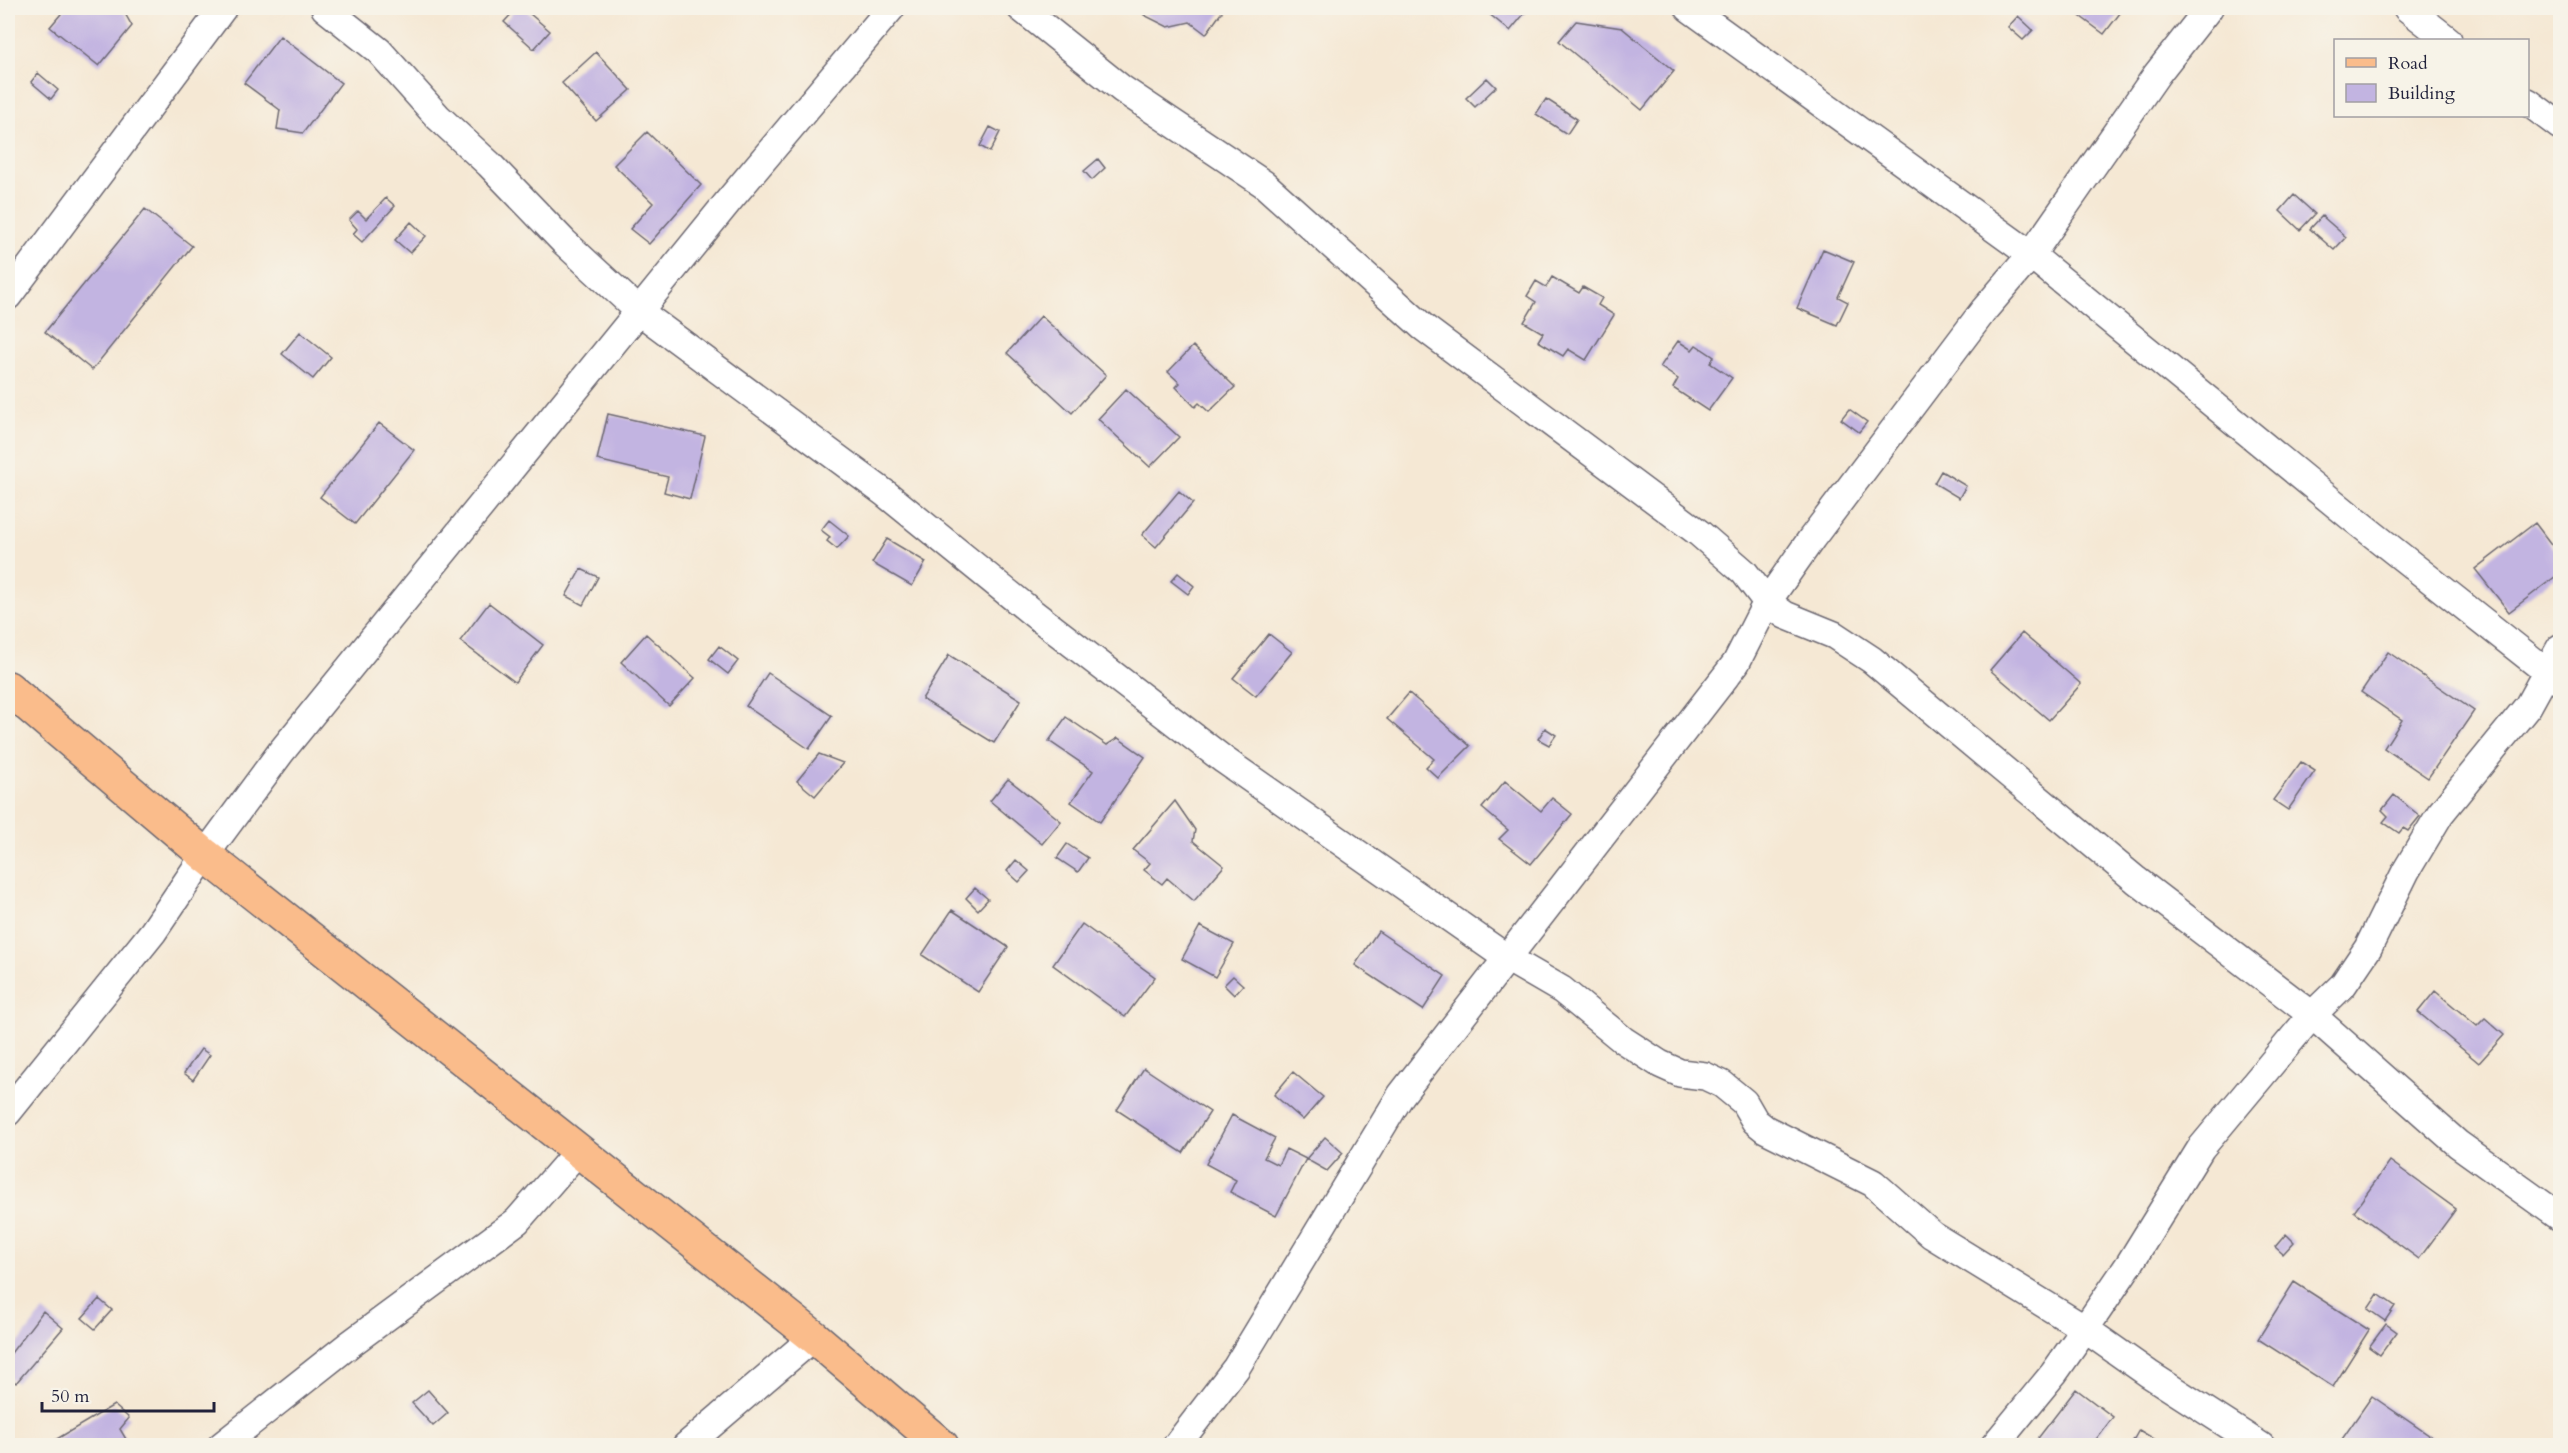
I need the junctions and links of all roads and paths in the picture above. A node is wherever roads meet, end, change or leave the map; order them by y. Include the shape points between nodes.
1 (223, 8) edge
2 (325, 8) edge
3 (891, 8) edge
4 (1021, 8) edge
5 (1689, 8) edge
6 (2209, 8) edge
7 (2407, 8) edge
8 (2447, 39) edge
9 (2529, 103) edge
10 (2560, 126) edge
11 (2031, 255) junction
12 (8, 296) edge
13 (640, 312) junction
14 (1767, 602) junction
15 (2560, 648) edge
16 (2554, 677) edge
17 (8, 688) edge
18 (204, 855) junction
19 (1507, 958) junction
20 (2312, 1015) junction
21 (8, 1112) edge
22 (578, 1151) junction
23 (2560, 1217) edge
24 (2085, 1329) junction
25 (814, 1337) junction
26 (221, 1446) edge
27 (686, 1446) edge
28 (942, 1446) edge
29 (1176, 1446) edge
30 (1994, 1446) edge
31 (2261, 1446) edge

1 - 12 street
2 - 13 street via 379,51 438,117
3 - 13 street
4 - 14 street via 1122,89 1264,184 1423,327 1699,533 1744,573
5 - 11 street
6 - 11 street via 2157,74
7 - 8 street
9 - 10 street
11 - 14 street via 1984,310
11 - 16 street
13 - 18 street via 281,752
13 - 19 street via 886,494 1224,760
14 - 19 street via 1736,663
14 - 20 street via 1785,615 1834,635 1872,660 2136,880
15 - 16 street
16 - 20 street via 2440,814 2368,948 2349,976
17 - 18 main road
18 - 21 street via 153,932
18 - 22 main road
19 - 24 street via 1562,990 1623,1040 1660,1064 1722,1084 1744,1102 1755,1121 1765,1128 1873,1184 1932,1235
19 - 29 street via 1401,1095 1236,1368
20 - 23 street via 2458,1144
20 - 24 street via 2201,1148
22 - 25 main road
22 - 26 street via 517,1221 350,1344
24 - 30 street
24 - 31 street
25 - 27 street
25 - 28 main road

